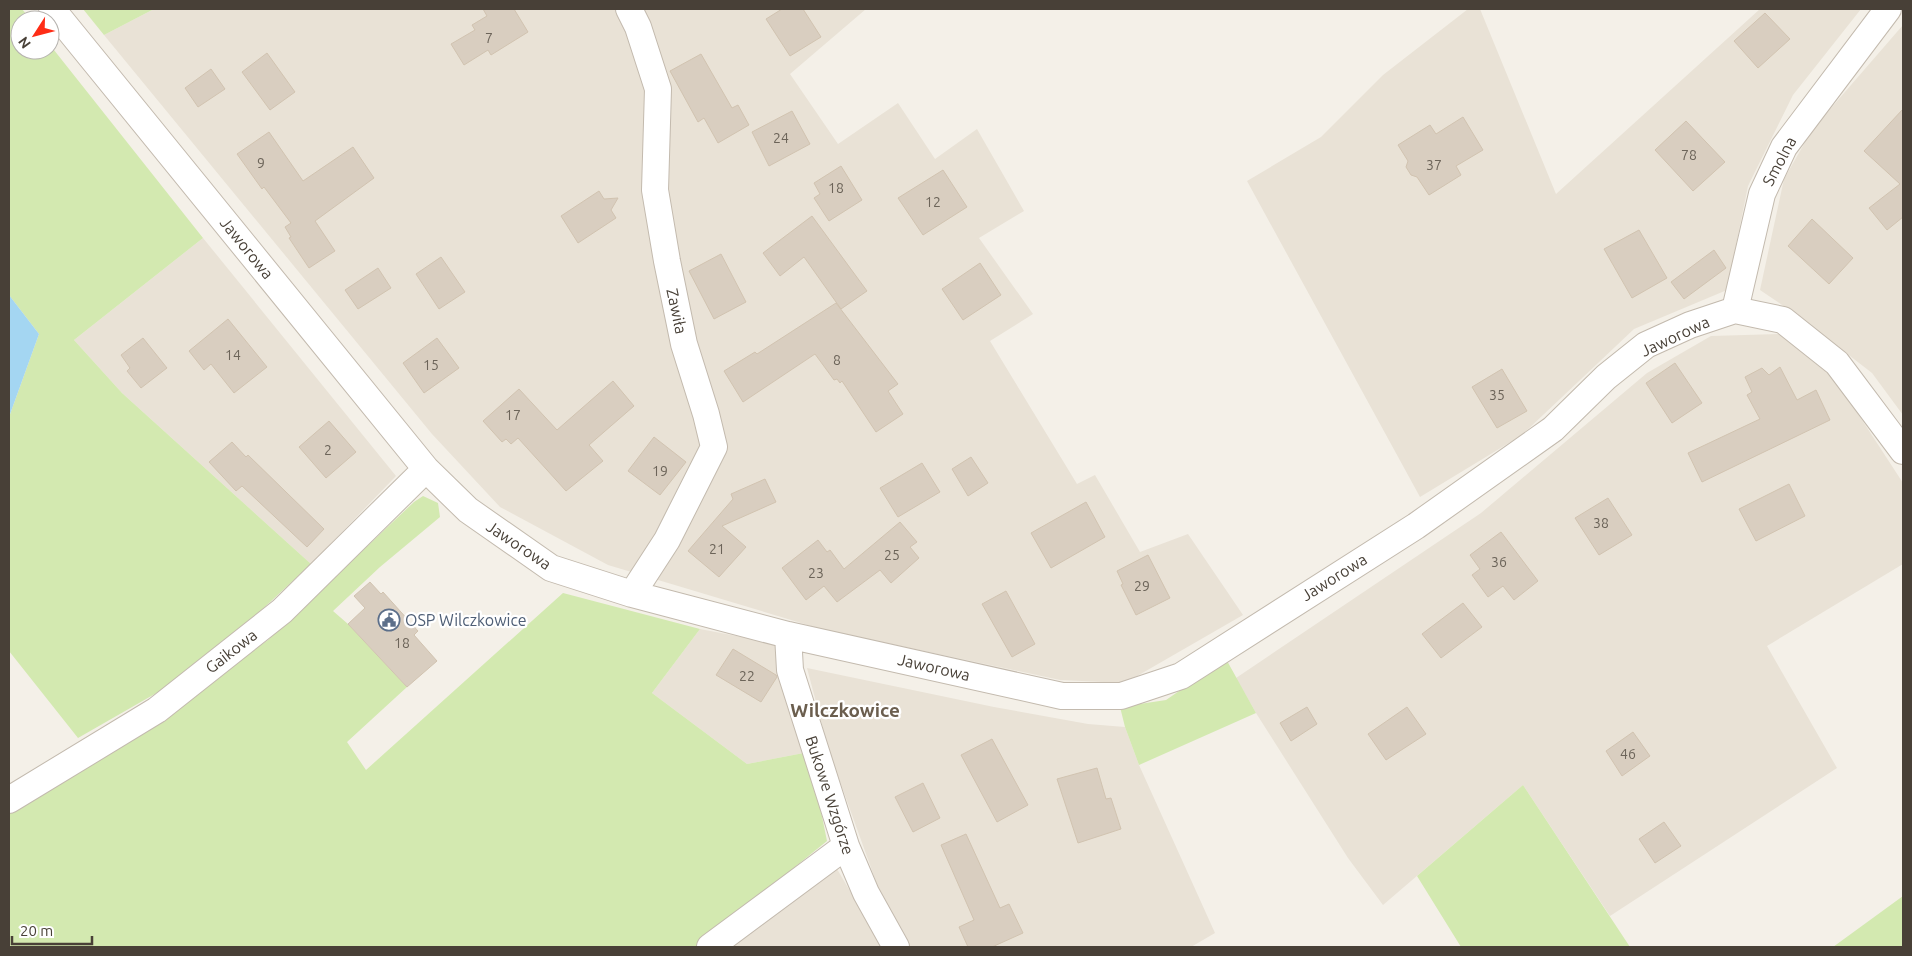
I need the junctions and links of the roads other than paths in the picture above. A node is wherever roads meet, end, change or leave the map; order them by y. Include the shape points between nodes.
1 (52, 9) edge
2 (629, 9) edge
3 (1888, 9) edge
4 (1735, 310) junction
5 (1903, 451) edge
6 (426, 468) junction
7 (632, 594) junction
8 (788, 635) junction
9 (9, 800) edge
10 (846, 846) junction
11 (710, 947) edge
12 (896, 947) edge

1 - 6 street, Jaworowa
2 - 7 street, Zawiła via 658,89 654,190 684,344 714,447 667,540
3 - 4 street, Smolna via 1784,147 1762,194
4 - 5 street via 1783,320 1837,363
4 - 8 street, Jaworowa via 1690,325 1646,345 1606,377 1553,429 1416,526 1181,676 1121,696 1062,696
6 - 7 street, Jaworowa via 468,510 550,568
6 - 9 street, Gaikowa via 282,611 157,710
7 - 8 street, Jaworowa
8 - 10 street, Bukowe Wzgórze via 790,670
10 - 11 street
10 - 12 street, Bukowe Wzgórze via 866,893

